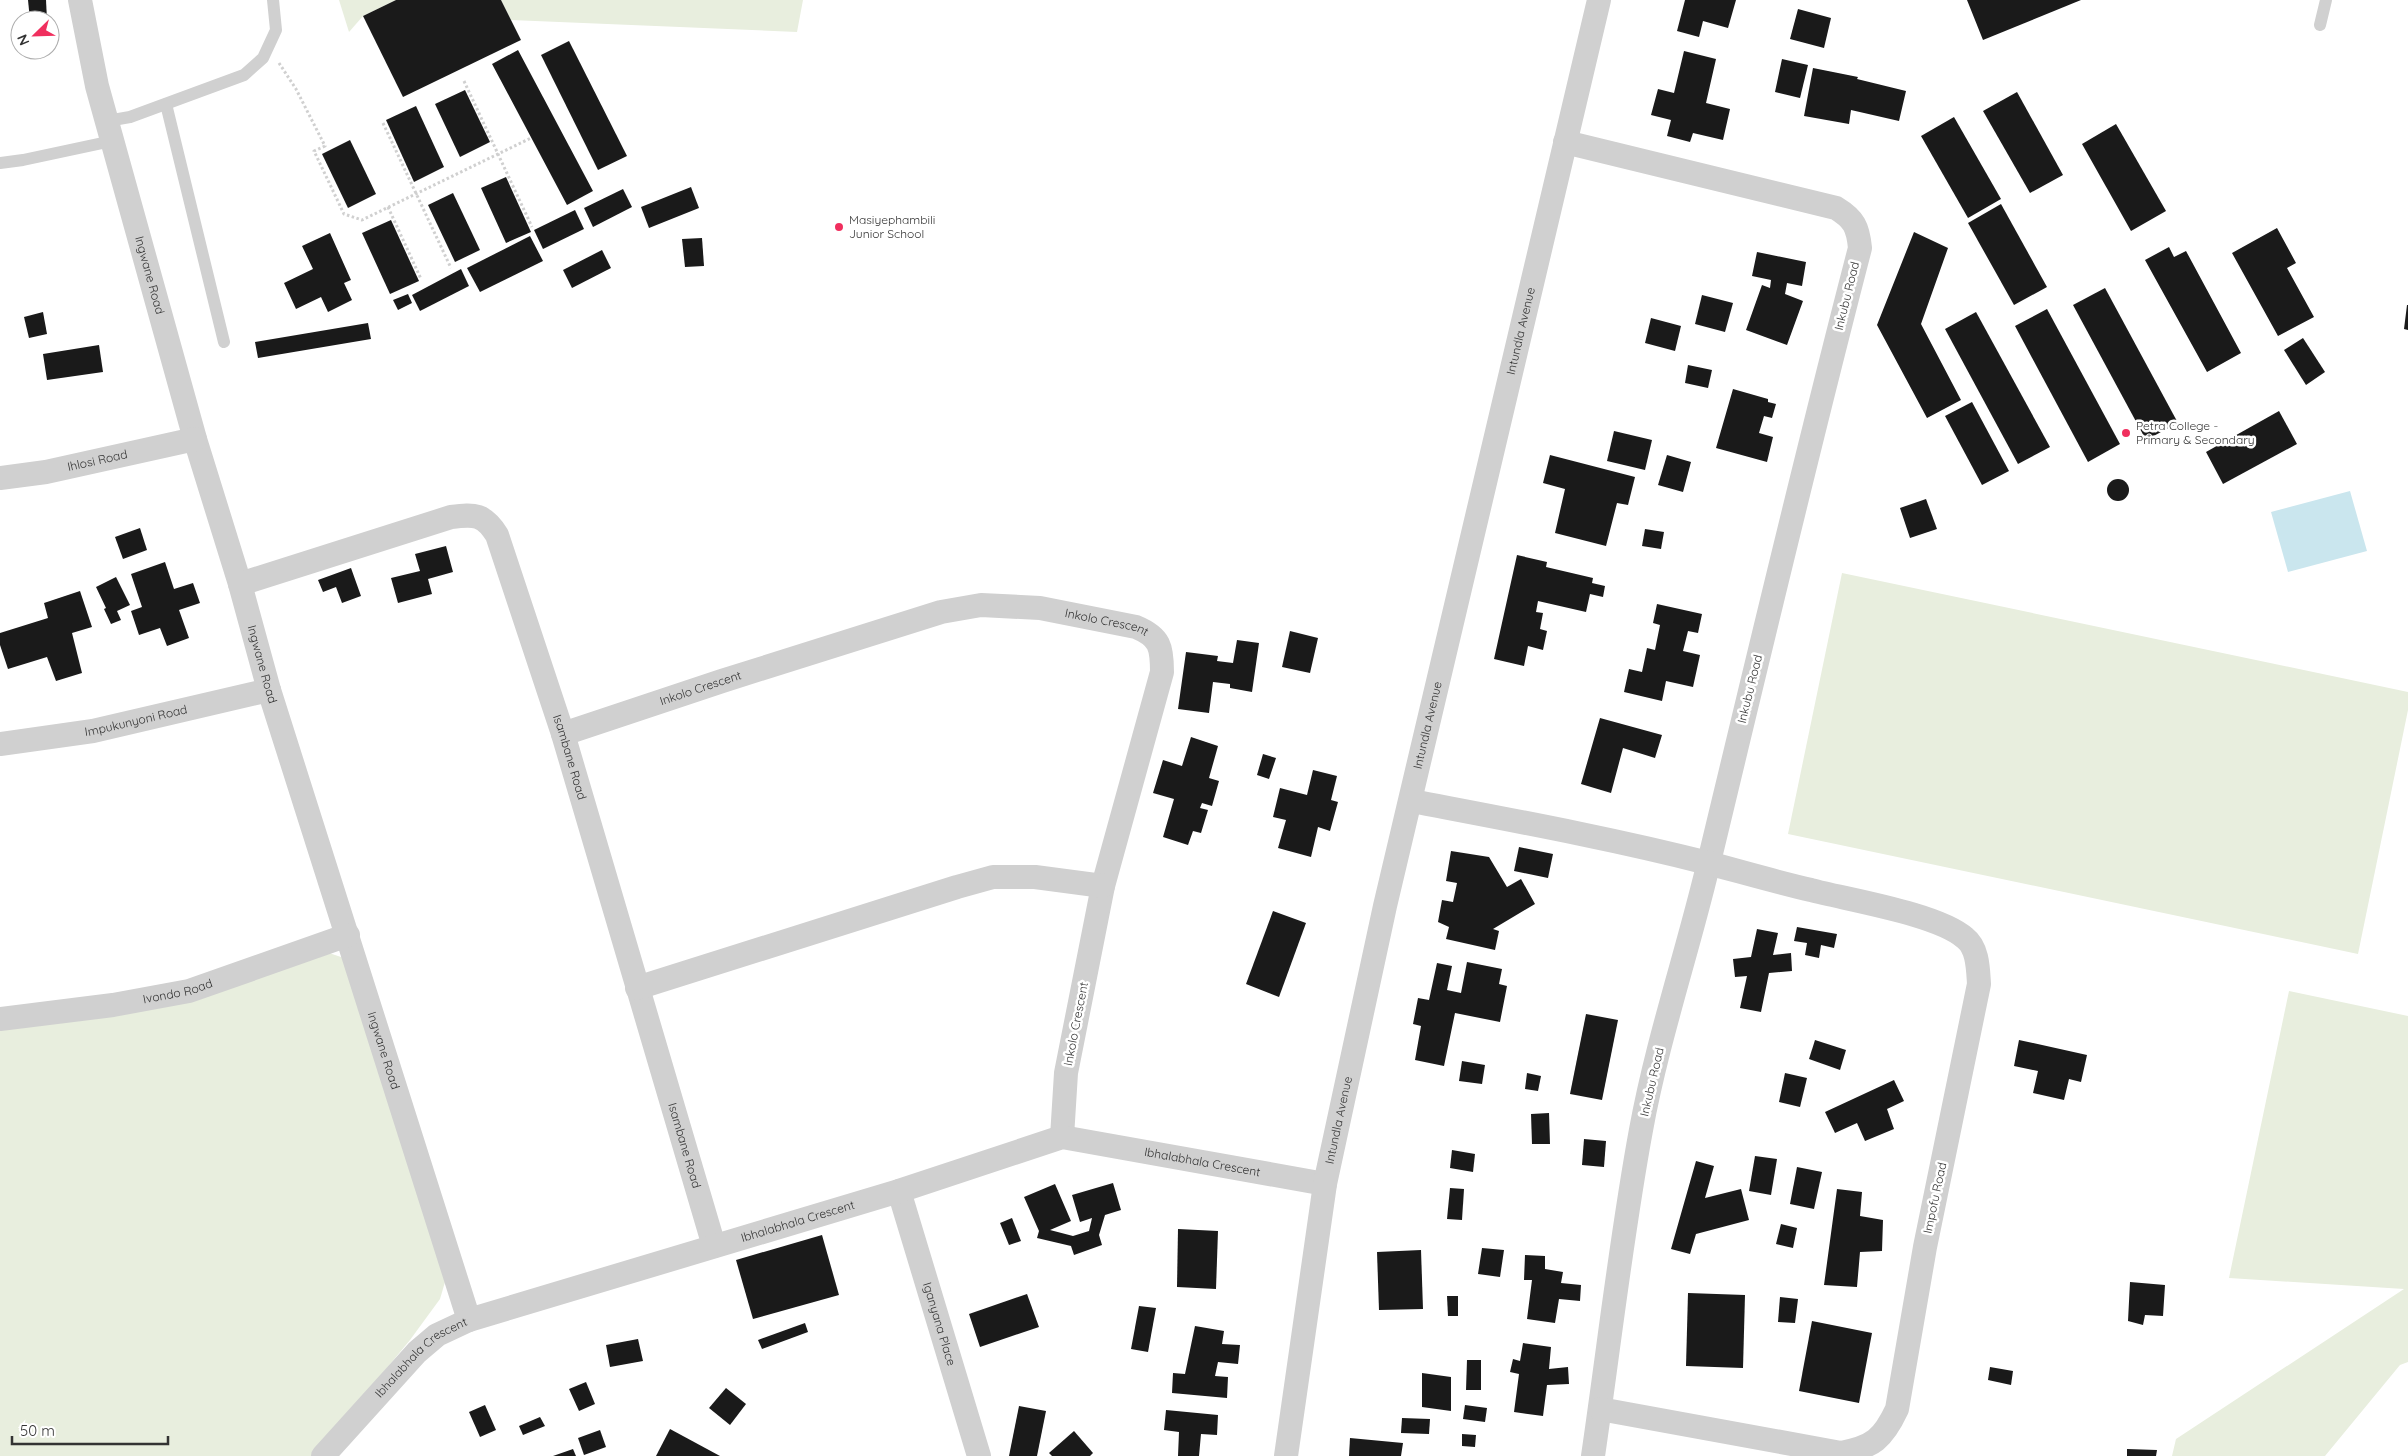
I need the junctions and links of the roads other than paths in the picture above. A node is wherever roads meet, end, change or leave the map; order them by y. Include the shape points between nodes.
1 (80, 0) edge
2 (273, 0) edge
3 (1599, 0) edge
4 (2326, 0) edge
5 (2320, 25) dead end
6 (166, 104) junction
7 (110, 131) junction
8 (1564, 142) junction
9 (0, 163) edge
10 (224, 342) dead end
11 (195, 439) junction
12 (0, 478) edge
13 (240, 584) junction
14 (270, 690) junction
15 (563, 734) junction
16 (0, 744) edge
17 (1412, 801) junction
18 (1708, 863) junction
19 (1103, 886) junction
20 (348, 935) junction
21 (637, 988) junction
22 (0, 1019) edge
23 (1062, 1137) junction
24 (1325, 1184) junction
25 (899, 1191) junction
26 (714, 1246) junction
27 (469, 1320) junction
28 (1600, 1409) junction
29 (323, 1456) edge
30 (979, 1456) edge
31 (1286, 1456) edge
32 (1593, 1456) edge

1 - 7 street, Ingwane Road via 97,86
2 - 6 lane via 276,30 263,58 244,75
3 - 8 street, Intundla Avenue
4 - 5 lane
6 - 7 lane via 130,117
6 - 10 lane
7 - 9 lane via 23,160
7 - 11 street, Ingwane Road
8 - 17 street, Intundla Avenue
8 - 18 street, Inkubu Road via 1836,208 1850,217 1858,233 1860,248 1806,455
11 - 12 street, Ihlosi Road via 46,472
11 - 13 street, Ingwane Road
13 - 14 street, Ingwane Road
13 - 15 street, Isambane Road via 451,517 479,516 489,522 497,535
14 - 16 street, Impukunyoni Road via 93,731
14 - 20 street, Ingwane Road
15 - 19 street, Inkolo Crescent via 941,612 982,605 1040,608 1136,627 1150,633 1158,644 1162,672
15 - 21 street, Isambane Road
17 - 18 street, Impofu Road
17 - 24 street, Intundla Avenue via 1385,906
18 - 28 street, Inkubu Road via 1641,1128 1618,1267
18 - 28 street, Impofu Road via 1918,916 1946,926 1972,945 1979,984 1924,1247 1897,1409 1888,1428 1876,1441 1862,1449 1841,1453
19 - 21 street via 1035,877 993,877
19 - 23 street, Inkolo Crescent via 1066,1073
20 - 22 street, Ivondo Road via 189,991 113,1005
20 - 27 street, Ingwane Road
21 - 26 street, Isambane Road
23 - 24 street, Ibhalabhala Crescent
23 - 25 street, Ibhalabhala Crescent
24 - 31 street, Intundla Avenue
25 - 26 street, Ibhalabhala Crescent
25 - 30 street, Iganyana Place
26 - 27 street, Ibhalabhala Crescent
27 - 29 street, Ibhalabhala Crescent via 437,1335 417,1352
28 - 32 street, Inkubu Road

